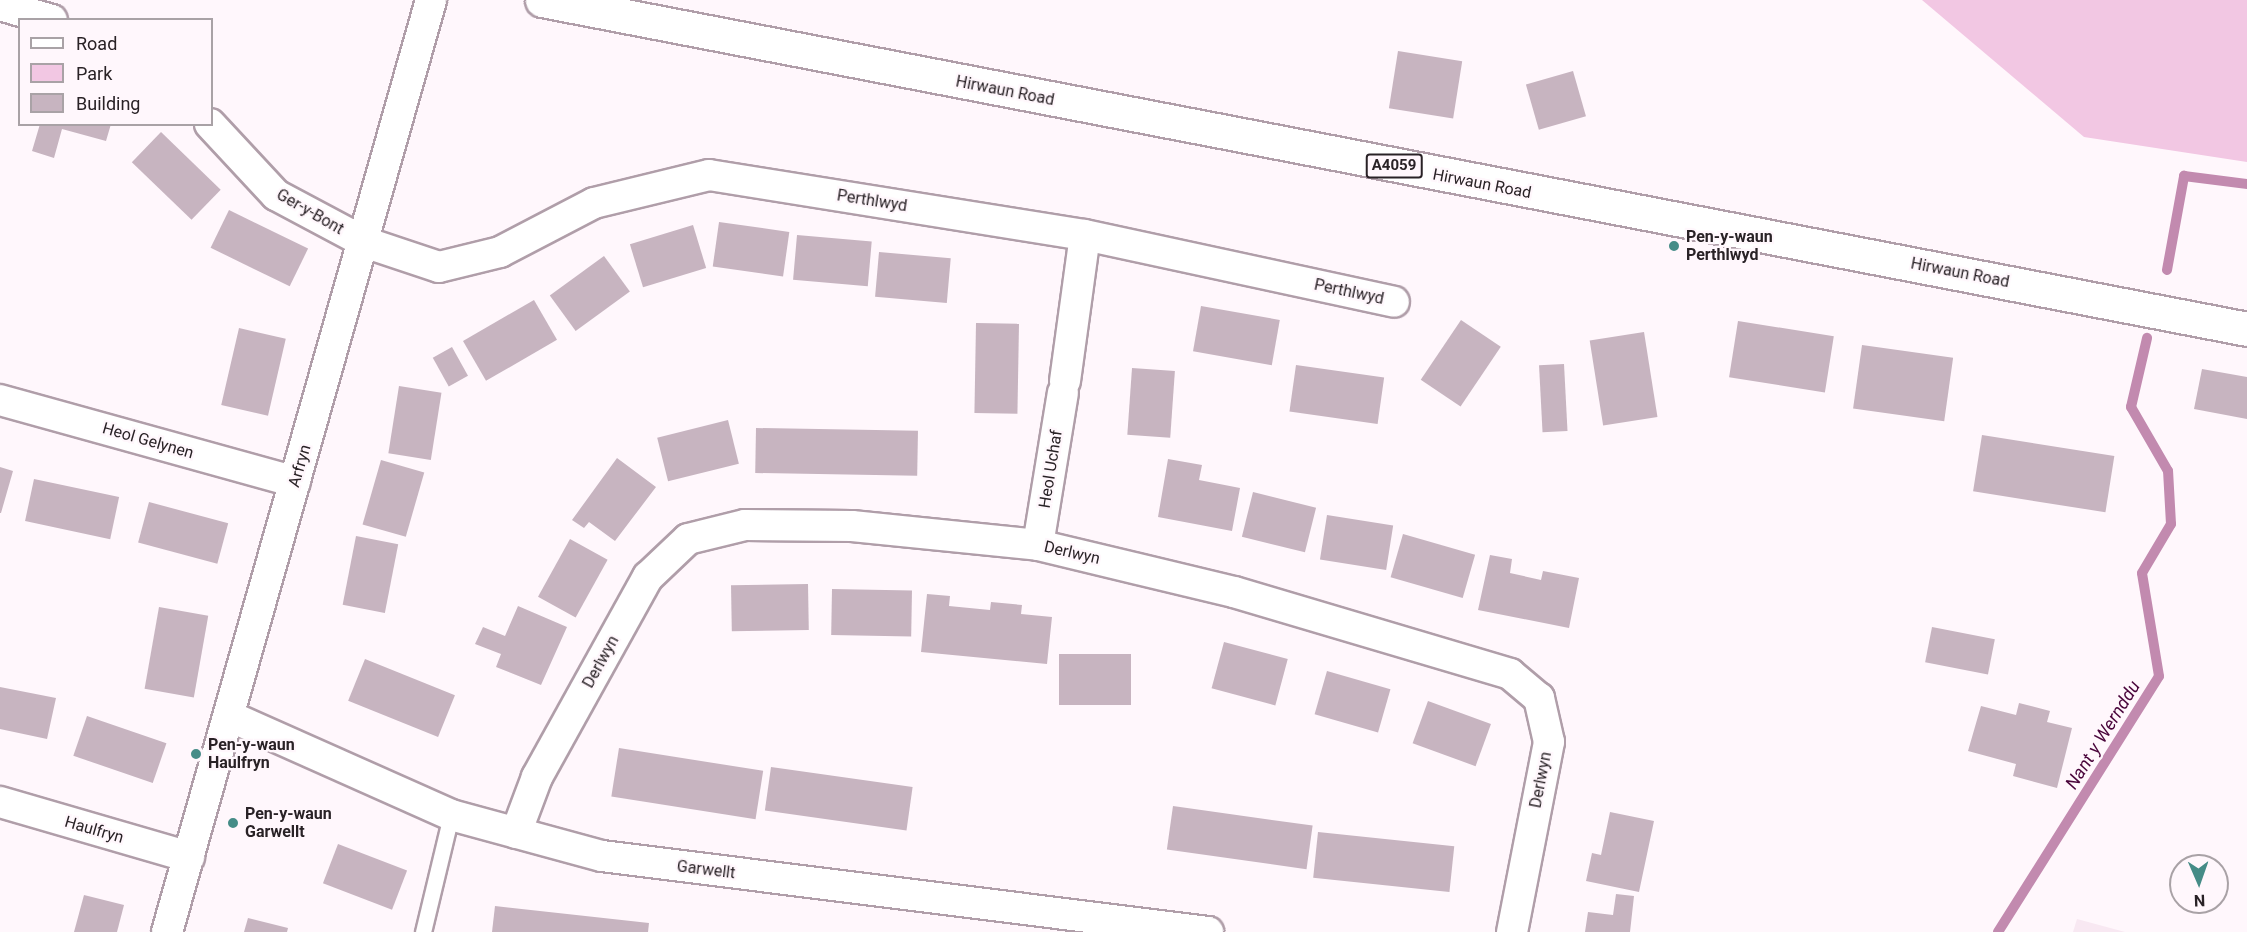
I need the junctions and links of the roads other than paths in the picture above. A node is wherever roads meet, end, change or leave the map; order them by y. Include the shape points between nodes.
1 (431, 0) edge
2 (542, 0) edge
3 (0, 5) edge
4 (45, 18) edge
5 (212, 126) edge
6 (1085, 235) junction
7 (364, 242) junction
8 (1394, 302) dead end
9 (2247, 329) edge
10 (0, 400) edge
11 (295, 482) junction
12 (1038, 544) junction
13 (229, 716) junction
14 (0, 802) edge
15 (451, 814) junction
16 (516, 833) junction
17 (189, 857) junction
18 (167, 932) edge
19 (423, 932) edge
20 (1208, 932) edge
21 (1512, 932) edge

1 - 7 street, Arfryn
2 - 9 main road, Hirwaun Road / A4059
3 - 4 street
5 - 7 street, Ger-y-Bont via 276,195
6 - 7 street, Perthlwyd via 709,175 594,203 500,252 439,267
6 - 8 street, Perthlwyd
6 - 12 street, Heol Uchaf
7 - 11 street, Arfryn
10 - 11 street, Heol Gelynen
11 - 13 street, Arfryn
12 - 16 street, Derlwyn via 852,526 745,525 688,539 648,577 537,777
12 - 21 street, Derlwyn via 1234,592 1510,674 1539,698 1549,742
13 - 15 street, Garwellt
13 - 17 street, Arfryn
14 - 17 street, Haulfryn
15 - 16 street, Garwellt
15 - 19 lane
16 - 20 street, Garwellt via 613,858
17 - 18 street, Arfryn

